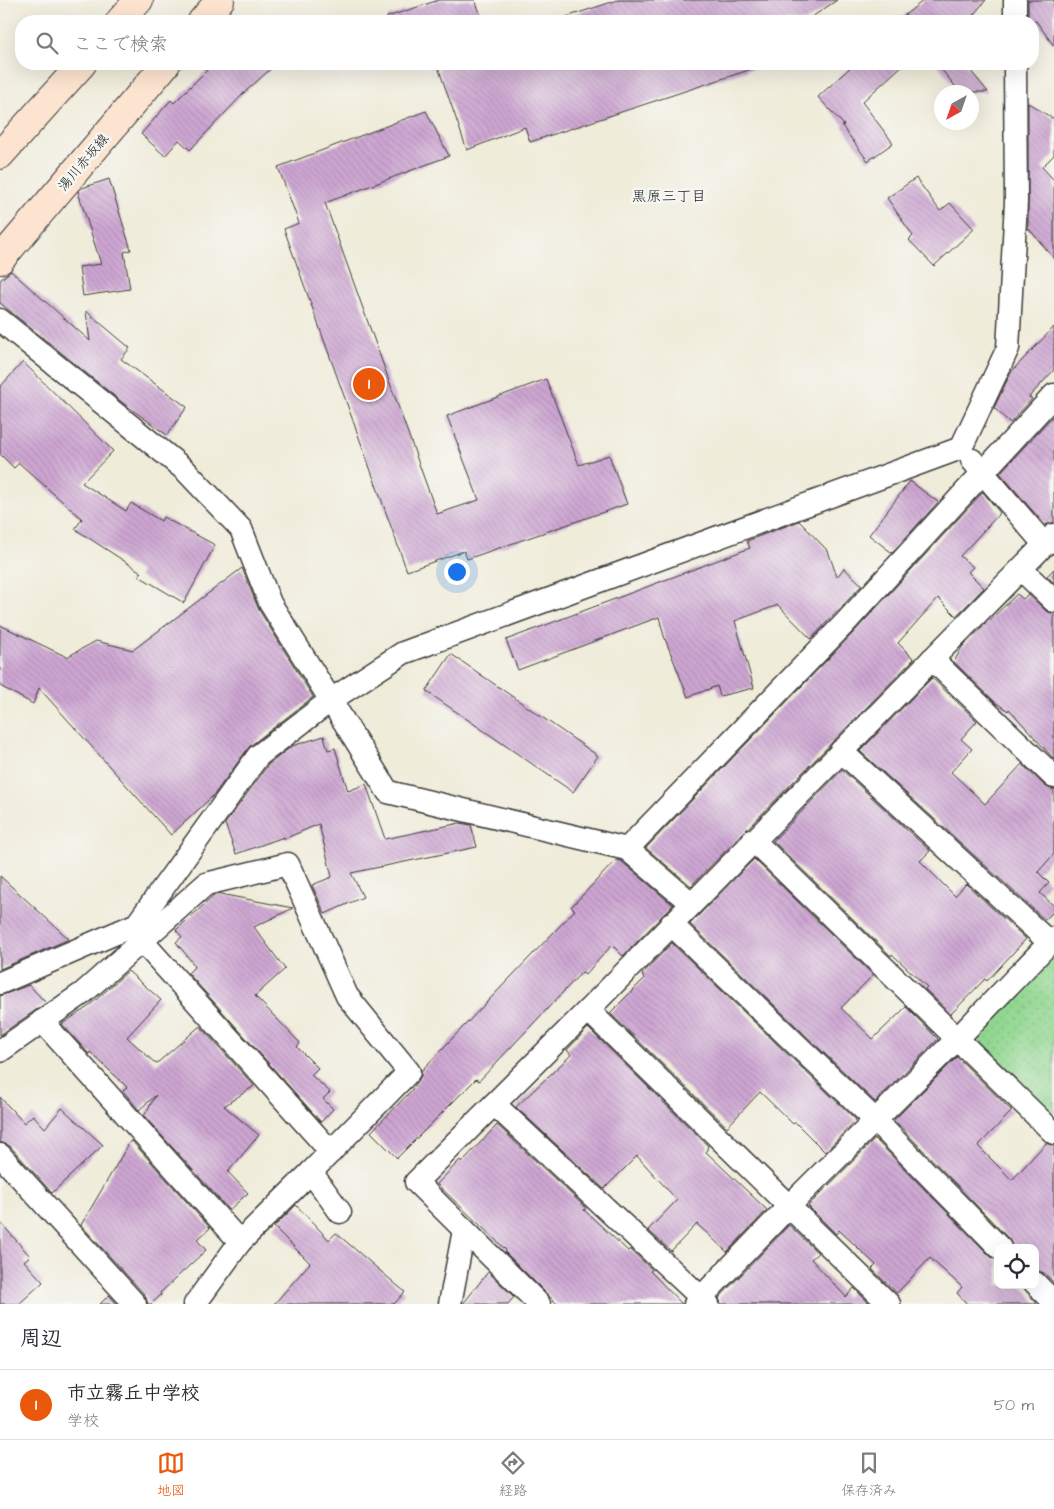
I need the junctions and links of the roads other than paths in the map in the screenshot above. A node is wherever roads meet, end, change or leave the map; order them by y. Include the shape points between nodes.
1 (139, 0) edge
2 (220, 0) edge
3 (1015, 0) edge
4 (125, 15) edge
5 (207, 15) edge
6 (1015, 15) edge
7 (77, 70) edge
8 (161, 70) edge
9 (1015, 70) edge
10 (0, 155) edge
11 (0, 260) edge
12 (0, 320) edge
13 (1054, 395) edge
14 (961, 448) junction
15 (982, 471) junction
16 (1050, 540) edge
17 (1021, 569) junction
18 (1054, 601) edge
19 (932, 659) junction
20 (331, 700) junction
21 (841, 751) junction
22 (1054, 777) edge
23 (753, 840) junction
24 (627, 849) junction
25 (691, 903) junction
26 (671, 924) junction
27 (1052, 940) edge
28 (142, 941) junction
29 (0, 983) edge
30 (588, 1010) junction
31 (42, 1021) junction
32 (957, 1039) junction
33 (0, 1051) edge
34 (494, 1104) junction
35 (875, 1120) junction
36 (1054, 1133) edge
37 (332, 1152) junction
38 (0, 1155) edge
39 (312, 1172) junction
40 (789, 1206) junction
41 (340, 1212) dead end
42 (464, 1230) junction
43 (240, 1242) junction
44 (996, 1244) edge
45 (1039, 1287) edge
46 (702, 1302) edge
47 (1054, 1302) edge
48 (135, 1304) edge
49 (195, 1304) edge
50 (450, 1304) edge
51 (539, 1304) edge
52 (888, 1304) edge

1 - 4 main road
2 - 5 main road
3 - 6 street
7 - 10 main road
8 - 11 main road, 湯川赤坂線
9 - 14 street via 1016,202 1008,348
12 - 20 street via 185,470 241,529 270,603
13 - 15 street
14 - 15 street
14 - 20 street via 403,653
15 - 16 street
15 - 24 street via 844,624
16 - 17 street
17 - 18 street
17 - 19 street
19 - 21 street
19 - 22 street
20 - 24 street via 388,792
20 - 29 street via 258,756 137,924
21 - 23 street
21 - 27 street
23 - 25 street
23 - 32 street
24 - 25 street
25 - 26 street
26 - 30 street
26 - 35 street
27 - 32 street
28 - 31 street via 83,993
28 - 37 street
28 - 37 street via 206,884 288,864 347,996 409,1072
30 - 34 street
30 - 40 street
31 - 33 street
31 - 43 street
32 - 35 street
32 - 36 street
34 - 42 street via 416,1182
34 - 46 street
35 - 40 street
35 - 44 street
37 - 39 street
38 - 48 street
39 - 41 street
39 - 43 street
40 - 46 street
40 - 52 street
42 - 50 street
42 - 51 street
43 - 49 street
45 - 47 street

